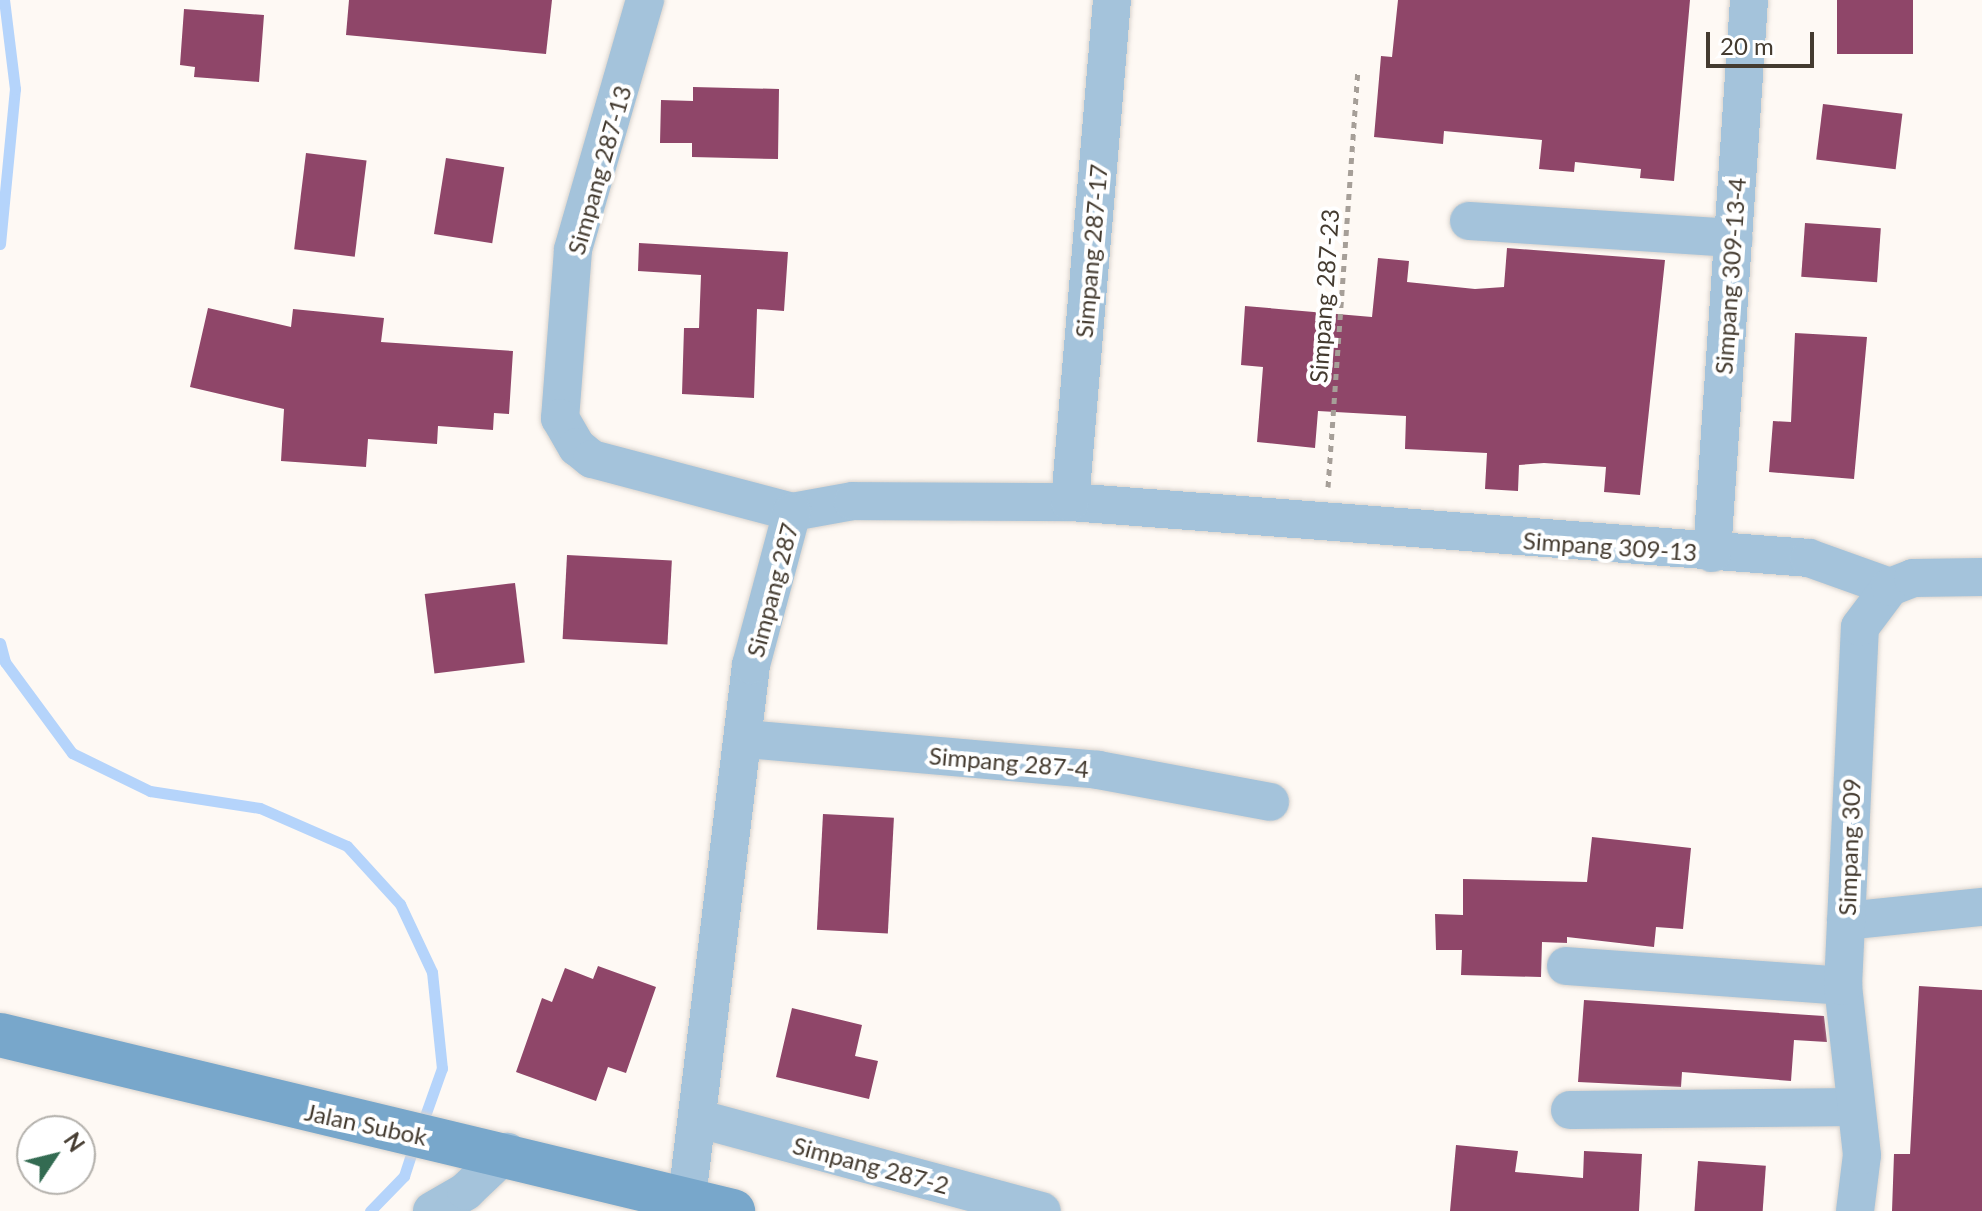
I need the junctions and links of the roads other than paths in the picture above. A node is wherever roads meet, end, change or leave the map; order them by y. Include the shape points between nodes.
1 (645, 0) edge
2 (1112, 0) edge
3 (1749, 0) edge
4 (1469, 221) dead end
5 (1733, 238) junction
6 (1070, 502) junction
7 (792, 512) junction
8 (1326, 526) joint
9 (1712, 553) junction
10 (1982, 577) edge
11 (1890, 587) junction
12 (746, 739) junction
13 (1270, 802) dead end
14 (1982, 907) edge
15 (1846, 921) junction
16 (1566, 966) dead end
17 (1843, 986) junction
18 (0, 1035) edge
19 (1856, 1107) junction
20 (1570, 1110) dead end
21 (700, 1119) junction
22 (507, 1152) junction
23 (687, 1198) junction
24 (432, 1211) edge
25 (733, 1211) edge
26 (1042, 1211) edge
27 (1855, 1211) edge

1 - 7 street, Simpang 287-13 via 573,250 560,418 577,447 612,468
2 - 6 street, Simpang 287-17
3 - 5 street, Simpang 309-13-4
4 - 5 street
5 - 9 street, Simpang 309-13-4
6 - 7 street, Simpang 287 via 853,501
6 - 8 street, Simpang 287
7 - 12 street, Simpang 287 via 751,665
8 - 9 street, Simpang 309-13
9 - 11 street, Simpang 309-13 via 1809,558
10 - 11 street via 1913,578
11 - 15 street, Simpang 309 via 1871,605 1857,653
12 - 13 street, Simpang 287-4 via 1098,770
12 - 21 street, Simpang 287
14 - 15 street
15 - 17 street, Simpang 309
16 - 17 street
17 - 19 street, Simpang 309
18 - 22 main road, Jalan Subok via 337,1120
19 - 20 street
19 - 27 street, Simpang 309 via 1862,1155
21 - 23 street, Simpang 287
21 - 26 street, Simpang 287-2
22 - 23 main road, Jalan Subok
22 - 24 street via 466,1191
23 - 25 main road, Jalan Subok

